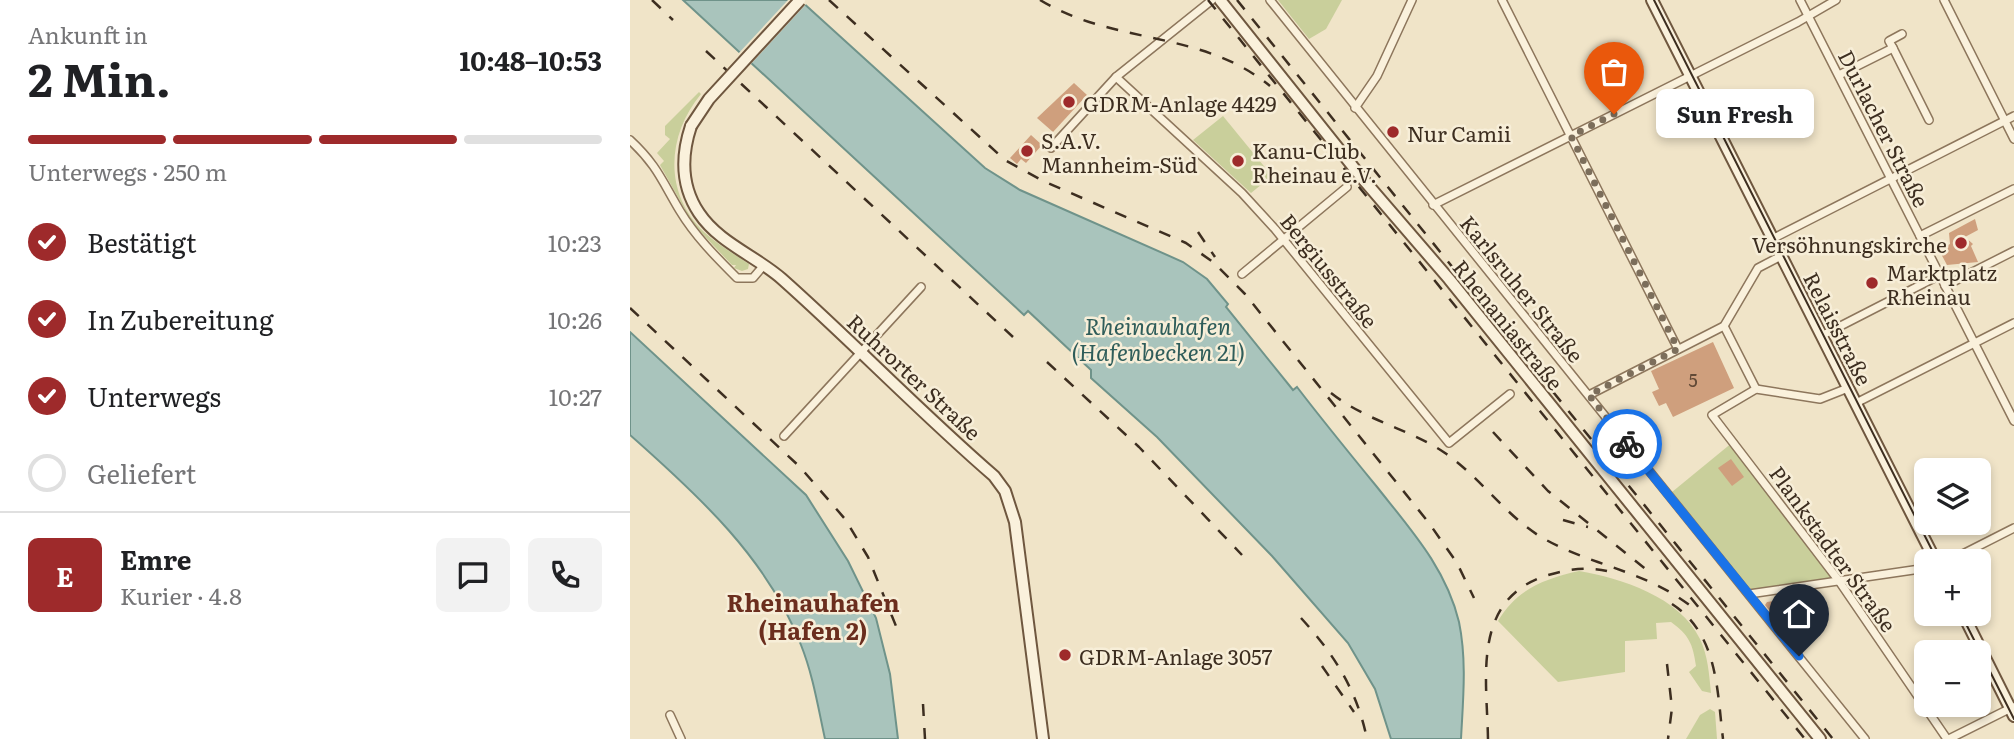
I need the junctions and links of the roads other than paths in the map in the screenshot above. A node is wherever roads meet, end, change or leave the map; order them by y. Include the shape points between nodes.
1 (800, 0) edge
2 (1212, 0) edge
3 (1220, 0) edge
4 (1270, 0) edge
5 (1412, 0) edge
6 (1502, 0) edge
7 (1652, 0) edge
8 (1800, 0) edge
9 (1836, 0) edge
10 (1944, 0) edge
11 (1808, 15) junction
12 (1902, 34) dead end
13 (1893, 48) junction
14 (1689, 75) junction
15 (1839, 75) junction
16 (1116, 77) junction
17 (1355, 108) junction
18 (2014, 116) edge
19 (1929, 120) dead end
20 (2005, 121) junction
21 (1571, 136) junction
22 (2014, 139) edge
23 (630, 140) edge
24 (1051, 148) dead end
25 (1891, 179) junction
26 (1346, 187) dead end
27 (2014, 189) edge
28 (1433, 205) junction
29 (1920, 236) junction
30 (1772, 239) junction
31 (1284, 240) junction
32 (2014, 251) edge
33 (1781, 256) junction
34 (764, 265) junction
35 (1242, 274) dead end
36 (1940, 275) junction
37 (1945, 286) junction
38 (921, 287) dead end
39 (2014, 323) edge
40 (1724, 326) junction
41 (1821, 335) junction
42 (1975, 343) junction
43 (1678, 349) junction
44 (861, 352) junction
45 (1848, 388) junction
46 (1756, 389) junction
47 (1510, 394) dead end
48 (1589, 395) junction
49 (1856, 403) junction
50 (2014, 421) edge
51 (784, 436) dead end
52 (2014, 528) edge
53 (1929, 549) edge
54 (1973, 549) edge
55 (1914, 570) edge
56 (1839, 581) junction
57 (1749, 594) junction
58 (1968, 626) edge
59 (2013, 710) edge
60 (670, 715) dead end
61 (681, 739) edge
62 (1043, 739) edge
63 (1820, 739) edge
64 (1865, 739) edge
65 (1948, 739) edge

1 - 34 street, Ruhrorter Straße, bridge via 709,99 691,126 684,164 694,206 719,234
2 - 16 street
3 - 63 street, Rhenaniastraße
4 - 17 street, Karlsruher Straße
5 - 17 street via 1377,76
6 - 21 street
7 - 14 street, Relaisstraße
8 - 11 street, Durlacher Straße
9 - 11 street
10 - 20 street
11 - 14 street
11 - 15 street, Durlacher Straße
12 - 13 street via 1889,41
13 - 15 street
13 - 19 street
14 - 21 street
14 - 30 street, Relaisstraße
15 - 25 street, Durlacher Straße
16 - 24 street
16 - 31 street, Bergiusstraße via 1241,193
17 - 28 street, Karlsruher Straße
18 - 20 street
20 - 22 street
20 - 25 street
21 - 28 street
21 - 43 street
23 - 34 street via 656,166 698,237 737,278 752,278
25 - 29 street, Durlacher Straße
25 - 30 street
26 - 31 street
27 - 29 street
28 - 48 street, Karlsruher Straße
29 - 36 street, Durlacher Straße
30 - 33 street, Relaisstraße
31 - 35 street
31 - 47 street, Bergiusstraße via 1449,443
32 - 37 street
33 - 40 street via 1758,268
33 - 41 street, Relaisstraße via 1811,305
34 - 44 street, Ruhrorter Straße
36 - 37 street, Durlacher Straße
36 - 41 street
37 - 42 street, Durlacher Straße
38 - 44 street
39 - 42 street
40 - 43 street
40 - 46 street
41 - 45 street, Relaisstraße
42 - 49 street
42 - 50 street, Durlacher Straße
43 - 48 street
44 - 51 street
44 - 62 street, Ruhrorter Straße via 1005,491 1015,522
45 - 46 street via 1820,399
45 - 49 street, Relaisstraße
46 - 56 street, Plankstadter Straße via 1712,415
48 - 57 street, Karlsruher Straße
49 - 53 street, Relaisstraße
52 - 54 street
55 - 56 street
56 - 57 street
56 - 65 street, Plankstadter Straße
57 - 64 street, Karlsruher Straße
58 - 59 street
59 - 65 street
60 - 61 street

